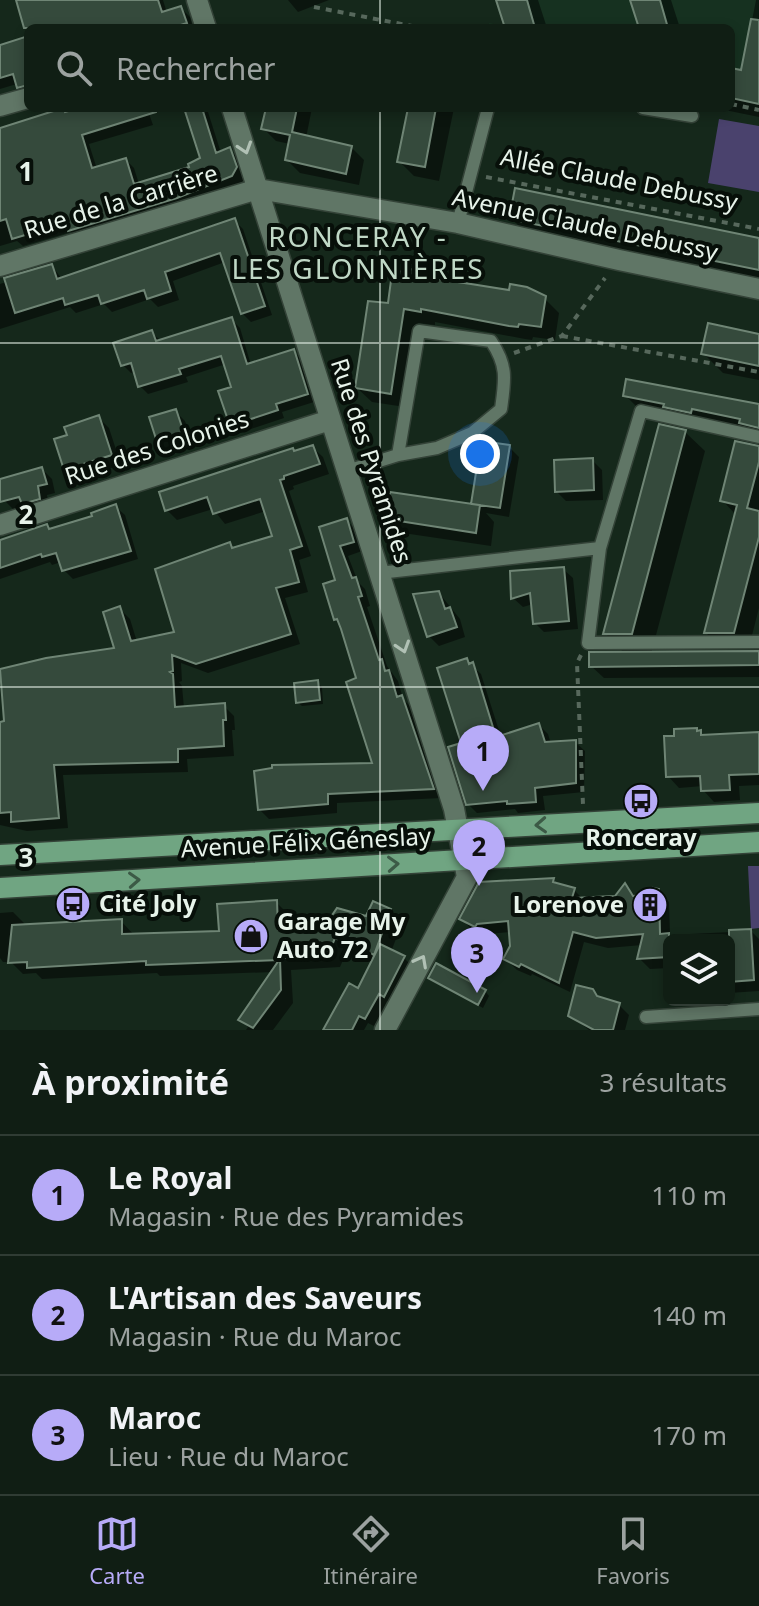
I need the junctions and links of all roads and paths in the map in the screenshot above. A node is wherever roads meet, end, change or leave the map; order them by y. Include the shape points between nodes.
1 (197, 0) edge
2 (314, 7) dead end
3 (205, 24) edge
4 (401, 24) edge
5 (24, 99) edge
6 (735, 105) edge
7 (0, 106) edge
8 (759, 110) edge
9 (233, 112) edge
10 (487, 112) edge
11 (668, 112) edge
12 (692, 116) dead end
13 (472, 174) junction
14 (258, 189) junction
15 (458, 223) junction
16 (759, 229) edge
17 (619, 260) junction
18 (0, 266) edge
19 (759, 289) edge
20 (562, 336) junction
21 (502, 357) junction
22 (759, 372) edge
23 (330, 420) junction
24 (759, 437) edge
25 (398, 455) junction
26 (347, 471) junction
27 (0, 525) edge
28 (600, 548) junction
29 (379, 573) junction
30 (759, 642) edge
31 (588, 643) junction
32 (759, 813) edge
33 (584, 823) junction
34 (457, 830) junction
35 (759, 842) edge
36 (0, 855) edge
37 (465, 860) junction
38 (0, 888) edge
39 (759, 1009) edge
40 (646, 1017) dead end
41 (385, 1030) edge

1 - 3 street
2 - 4 path
5 - 7 street
6 - 8 path
9 -> 14 street, Rue des Pyramides
10 - 13 lane, Allée Claude Debussy
11 - 12 lane
13 - 15 lane, Allée Claude Debussy
13 - 16 path, Allée Claude Debussy
14 - 15 street, Avenue Claude Debussy
14 - 18 street, Rue de la Carrière
14 - 23 street, Rue des Pyramides
15 - 17 street, Avenue Claude Debussy
17 - 19 street, Avenue Claude Debussy
17 - 20 path
20 - 21 path
20 - 22 path
21 - 25 lane via 501,409 472,433 437,448
21 - 25 lane via 491,341 419,331
23 - 26 street, Rue des Pyramides
23 - 27 street, Rue des Colonies
24 - 28 lane via 641,411
25 - 26 lane
26 - 29 street, Rue des Pyramides
28 - 29 lane
28 - 31 lane
29 -> 34 street, Rue des Pyramides
30 - 31 lane
31 - 33 path via 577,663
32 - 33 main road, Avenue Félix Géneslay
33 -> 34 main road, Avenue Félix Géneslay
34 - 36 main road, Avenue Félix Géneslay
34 - 37 street, Rue des Pyramides
35 - 37 main road, Avenue Félix Géneslay
38 -> 37 main road, Avenue Félix Géneslay
41 -> 37 street via 467,877
39 - 40 lane

